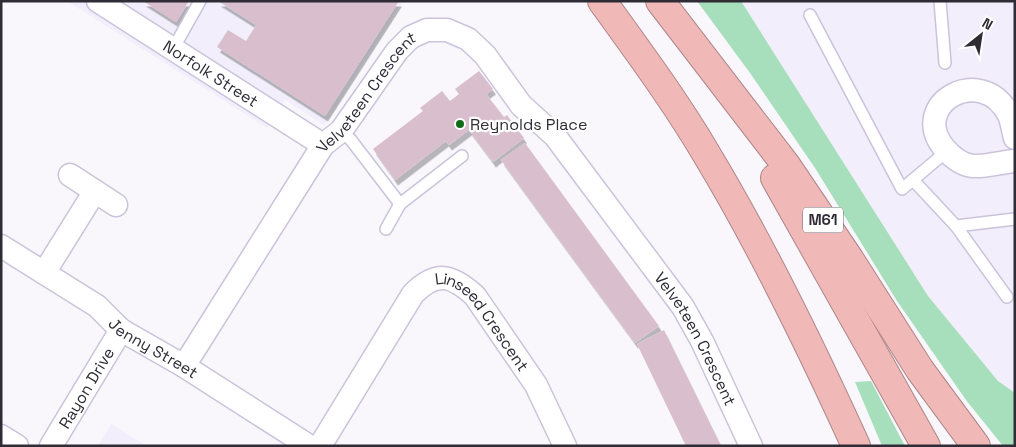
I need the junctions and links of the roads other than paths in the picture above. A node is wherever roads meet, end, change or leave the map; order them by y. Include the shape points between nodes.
1 (98, 1) edge
2 (200, 1) edge
3 (602, 1) edge
4 (659, 1) edge
5 (940, 1) edge
6 (810, 14) dead end
7 (172, 49) junction
8 (945, 63) dead end
9 (332, 138) junction
10 (1015, 138) edge
11 (947, 150) junction
12 (462, 156) dead end
13 (1015, 161) edge
14 (70, 175) dead end
15 (913, 180) junction
16 (95, 191) junction
17 (400, 204) junction
18 (116, 205) dead end
19 (1015, 219) edge
20 (956, 226) junction
21 (386, 229) dead end
22 (1, 246) edge
23 (44, 273) junction
24 (1007, 297) dead end
25 (121, 330) junction
26 (184, 366) junction
27 (1, 436) edge
28 (16, 446) edge
29 (50, 446) edge
30 (309, 446) edge
31 (320, 446) edge
32 (565, 446) edge
33 (751, 446) edge
34 (856, 446) edge
35 (926, 446) edge
36 (976, 446) edge

1 - 7 street, Norfolk Street
2 - 7 lane
3 - 34 highway via 707,154 781,288
4 - 35 highway, M61 via 769,168
4 - 36 highway, M61 via 786,165 920,370
5 - 8 lane
6 - 15 lane via 902,189
7 - 9 street, Norfolk Street
9 - 17 lane via 351,140
9 - 26 street, Velveteen Crescent
9 - 33 street, Velveteen Crescent via 411,37 427,30 447,30 468,40 485,55 521,105 555,136 683,307
10 - 11 street via 1009,116 992,95 975,89 958,91 944,100 934,125 937,139
11 - 13 street via 951,156 972,166
11 - 15 lane
12 - 17 lane
14 - 16 street
15 - 20 lane
16 - 18 street
16 - 23 street
17 - 21 lane
19 - 20 lane
20 - 24 lane
22 - 23 street, Jenny Street
23 - 25 street, Jenny Street via 97,306
25 - 26 street, Jenny Street
25 - 29 street, Rayon Drive
26 - 30 street, Jenny Street
27 - 28 street
31 - 32 street, Linseed Crescent via 413,294 426,281 443,277 462,284 475,296 536,385

